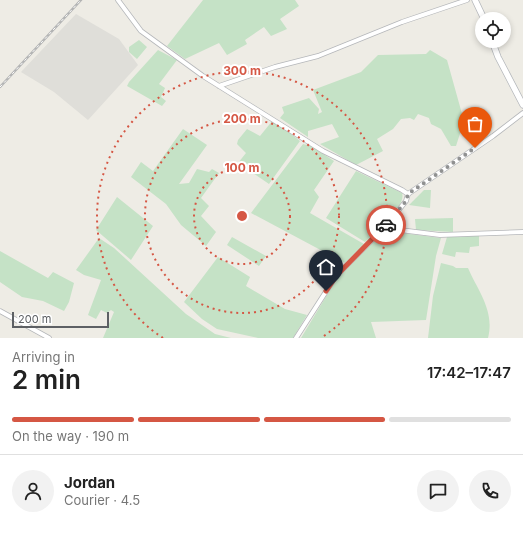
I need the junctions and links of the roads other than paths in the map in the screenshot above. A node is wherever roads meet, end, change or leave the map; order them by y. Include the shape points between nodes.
1 (118, 0) edge
2 (466, 0) edge
3 (475, 0) edge
4 (481, 12) edge
5 (495, 48) edge
6 (219, 86) junction
7 (521, 99) edge
8 (523, 105) edge
9 (523, 113) edge
10 (408, 194) junction
11 (385, 226) junction
12 (523, 232) edge
13 (0, 311) edge
14 (48, 338) edge
15 (296, 338) edge

1 - 6 street via 136,26 147,36
2 - 6 street via 402,22 318,56
3 - 4 main road
5 - 7 main road
6 - 10 street via 323,151
7 - 8 main road
9 - 10 street via 494,136
10 - 11 street via 406,201
11 - 12 street via 440,235
11 - 15 street via 336,276
13 - 14 street

